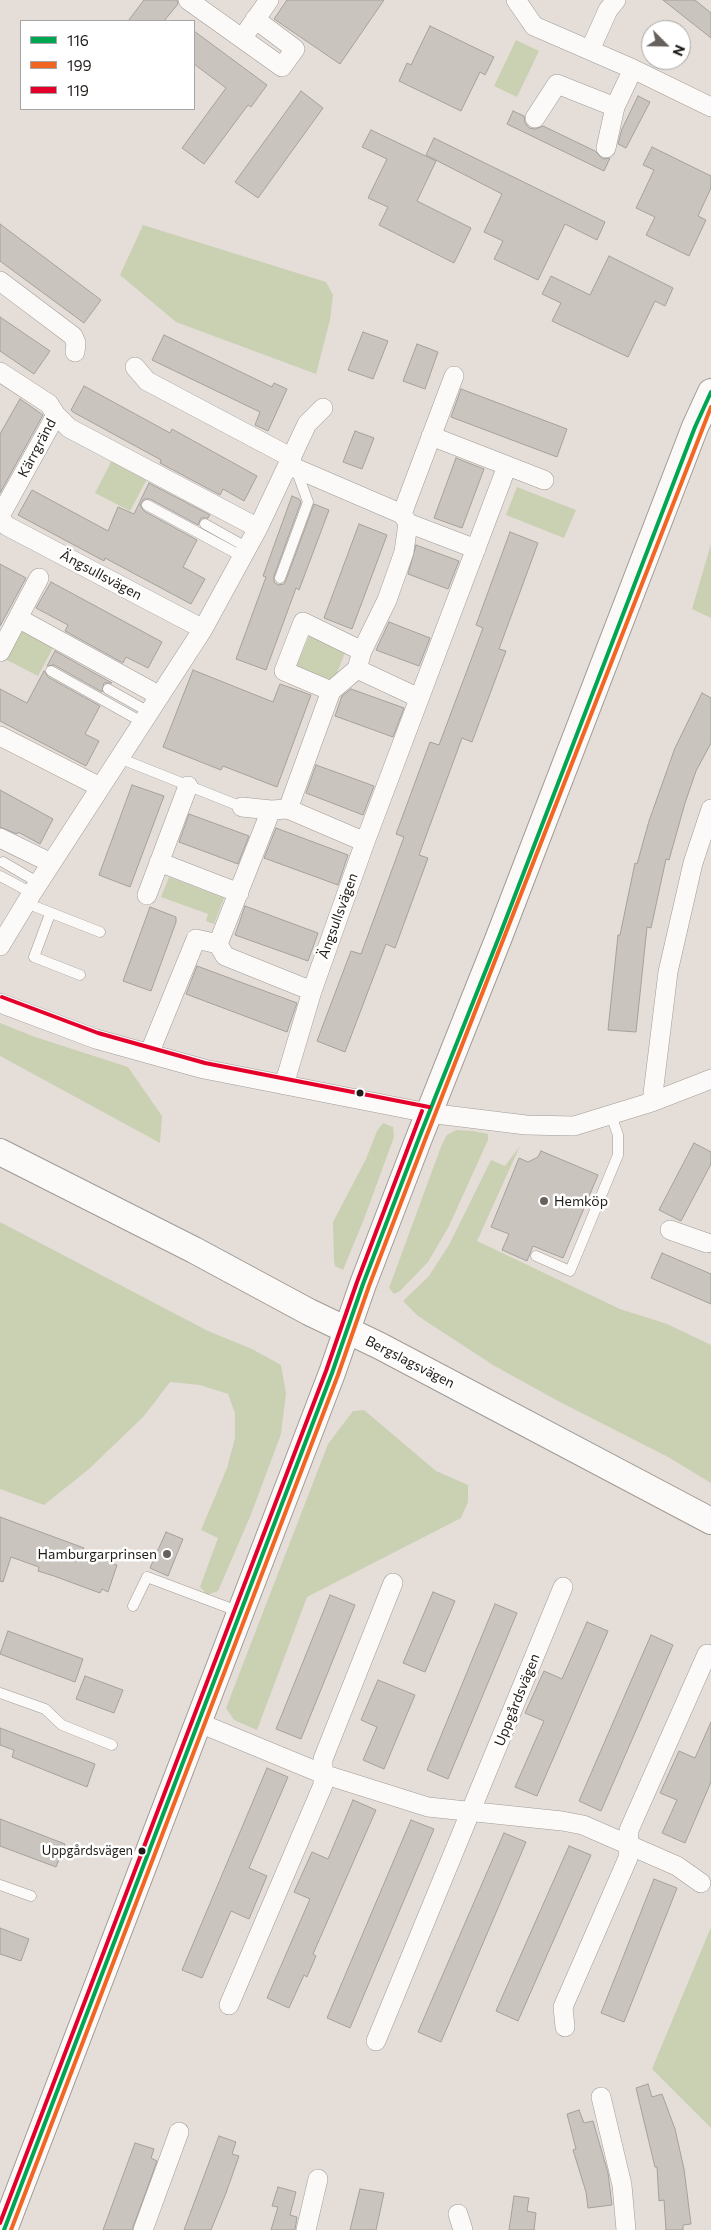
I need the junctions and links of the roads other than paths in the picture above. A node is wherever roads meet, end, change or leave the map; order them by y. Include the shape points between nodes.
1 (188, 0) edge
2 (269, 0) edge
3 (516, 0) edge
4 (616, 0) edge
5 (255, 19) junction
6 (243, 38) junction
7 (590, 50) junction
8 (633, 69) junction
9 (711, 107) edge
10 (615, 108) junction
11 (535, 118) dead end
12 (606, 148) dead end
13 (0, 281) edge
14 (75, 352) dead end
15 (135, 368) dead end
16 (0, 372) edge
17 (454, 376) dead end
18 (711, 392) edge
19 (323, 408) dead end
20 (56, 416) junction
21 (431, 436) junction
22 (292, 464) junction
23 (507, 466) junction
24 (544, 480) dead end
25 (147, 504) dead end
26 (0, 518) edge
27 (405, 518) junction
28 (258, 528) junction
29 (476, 549) junction
30 (245, 552) junction
31 (39, 578) dead end
32 (280, 578) dead end
33 (18, 618) junction
34 (203, 629) junction
35 (0, 652) edge
36 (360, 660) junction
37 (51, 671) dead end
38 (331, 691) junction
39 (160, 696) junction
40 (419, 698) junction
41 (146, 717) junction
42 (0, 736) edge
43 (119, 758) junction
44 (188, 786) junction
45 (100, 787) junction
46 (242, 807) joint
47 (711, 809) edge
48 (280, 810) junction
49 (0, 838) edge
50 (365, 842) junction
51 (3, 862) dead end
52 (159, 862) junction
53 (51, 863) junction
54 (0, 876) edge
55 (32, 893) junction
56 (239, 893) junction
57 (147, 895) dead end
58 (50, 914) junction
59 (100, 932) dead end
60 (218, 944) junction
61 (0, 946) edge
62 (80, 975) dead end
63 (312, 991) junction
64 (0, 1003) edge
65 (149, 1054) junction
66 (711, 1079) edge
67 (284, 1085) junction
68 (652, 1102) junction
69 (428, 1113) junction
70 (611, 1115) junction
71 (0, 1152) edge
72 (670, 1230) dead end
73 (710, 1241) edge
74 (536, 1256) dead end
75 (347, 1330) junction
76 (711, 1521) edge
77 (393, 1583) dead end
78 (563, 1587) dead end
79 (133, 1606) dead end
80 (240, 1612) junction
81 (707, 1654) dead end
82 (0, 1693) edge
83 (197, 1722) junction
84 (112, 1745) dead end
85 (323, 1774) junction
86 (472, 1812) junction
87 (628, 1844) junction
88 (701, 1884) dead end
89 (0, 1885) edge
90 (30, 1896) dead end
91 (229, 2005) dead end
92 (565, 2027) dead end
93 (376, 2041) dead end
94 (601, 2097) dead end
95 (179, 2132) dead end
96 (318, 2179) dead end
97 (4, 2230) edge
98 (143, 2230) edge
99 (306, 2230) edge
100 (626, 2230) edge

1 - 6 street
2 - 5 street
3 - 7 street via 534,26
4 - 7 street
5 - 6 street
5 - 6 street via 295,48 282,67
7 - 8 street
8 - 9 street
8 - 10 street
10 - 11 street via 557,84
10 - 12 street
13 - 14 street via 73,336
15 - 22 street via 146,381
16 - 20 street, Kärrgränd via 49,404
17 - 21 street
18 - 69 street
19 - 22 street via 307,424
20 - 26 street, Kärrgränd
20 - 28 street via 69,428
21 - 23 street
21 - 27 street
22 - 27 street
22 - 28 street
22 - 32 lane via 308,502
23 - 24 street
23 - 29 street, Ängsullsvägen
25 - 30 lane
26 - 34 street, Ängsullsvägen via 7,526
27 - 29 street
27 - 36 street via 404,552
28 - 30 street
29 - 40 street, Ängsullsvägen
30 - 34 street
31 - 33 street
33 - 35 street
33 - 39 street
34 - 39 street
36 - 38 street
36 - 38 street via 303,622 284,671
36 - 40 street
37 - 41 lane via 106,694
38 - 48 street
39 - 41 street
40 - 50 street, Ängsullsvägen
41 - 43 street
42 - 45 street
43 - 44 lane
43 - 45 street
44 - 46 lane
44 - 52 street
45 - 53 street
46 - 48 street
47 - 68 street via 693,863 668,972
48 - 50 street
48 - 56 street
49 - 53 street
50 - 63 street, Ängsullsvägen
51 - 55 lane
52 - 56 street
52 - 57 street
53 - 55 street
54 - 55 lane
55 - 58 lane
55 - 61 street
56 - 60 street
58 - 59 lane
58 - 62 lane via 34,957
60 - 63 street via 225,956
60 - 65 street via 196,939
63 - 67 street, Ängsullsvägen
64 - 65 street via 96,1039
65 - 67 street
66 - 68 street
67 - 69 street
68 - 70 street
69 - 70 street via 526,1125 574,1126
69 - 75 street
70 - 74 lane via 618,1135 618,1155 570,1271
71 - 75 street, Bergslagsvägen
72 - 73 street
75 - 76 street, Bergslagsvägen
75 - 80 street
77 - 85 street via 323,1759
78 - 86 street, Uppgårdsvägen
79 - 80 lane via 147,1577
80 - 83 street
81 - 87 street via 629,1830
82 - 84 lane via 45,1709 62,1726
83 - 85 street
83 - 97 street
85 - 86 street via 428,1807
85 - 91 street via 323,1785
86 - 87 street via 569,1822
86 - 93 street, Uppgårdsvägen
87 - 88 street via 677,1866
87 - 92 street via 628,1858 563,2006
89 - 90 lane
94 - 100 street via 622,2185
95 - 98 street
96 - 99 street

